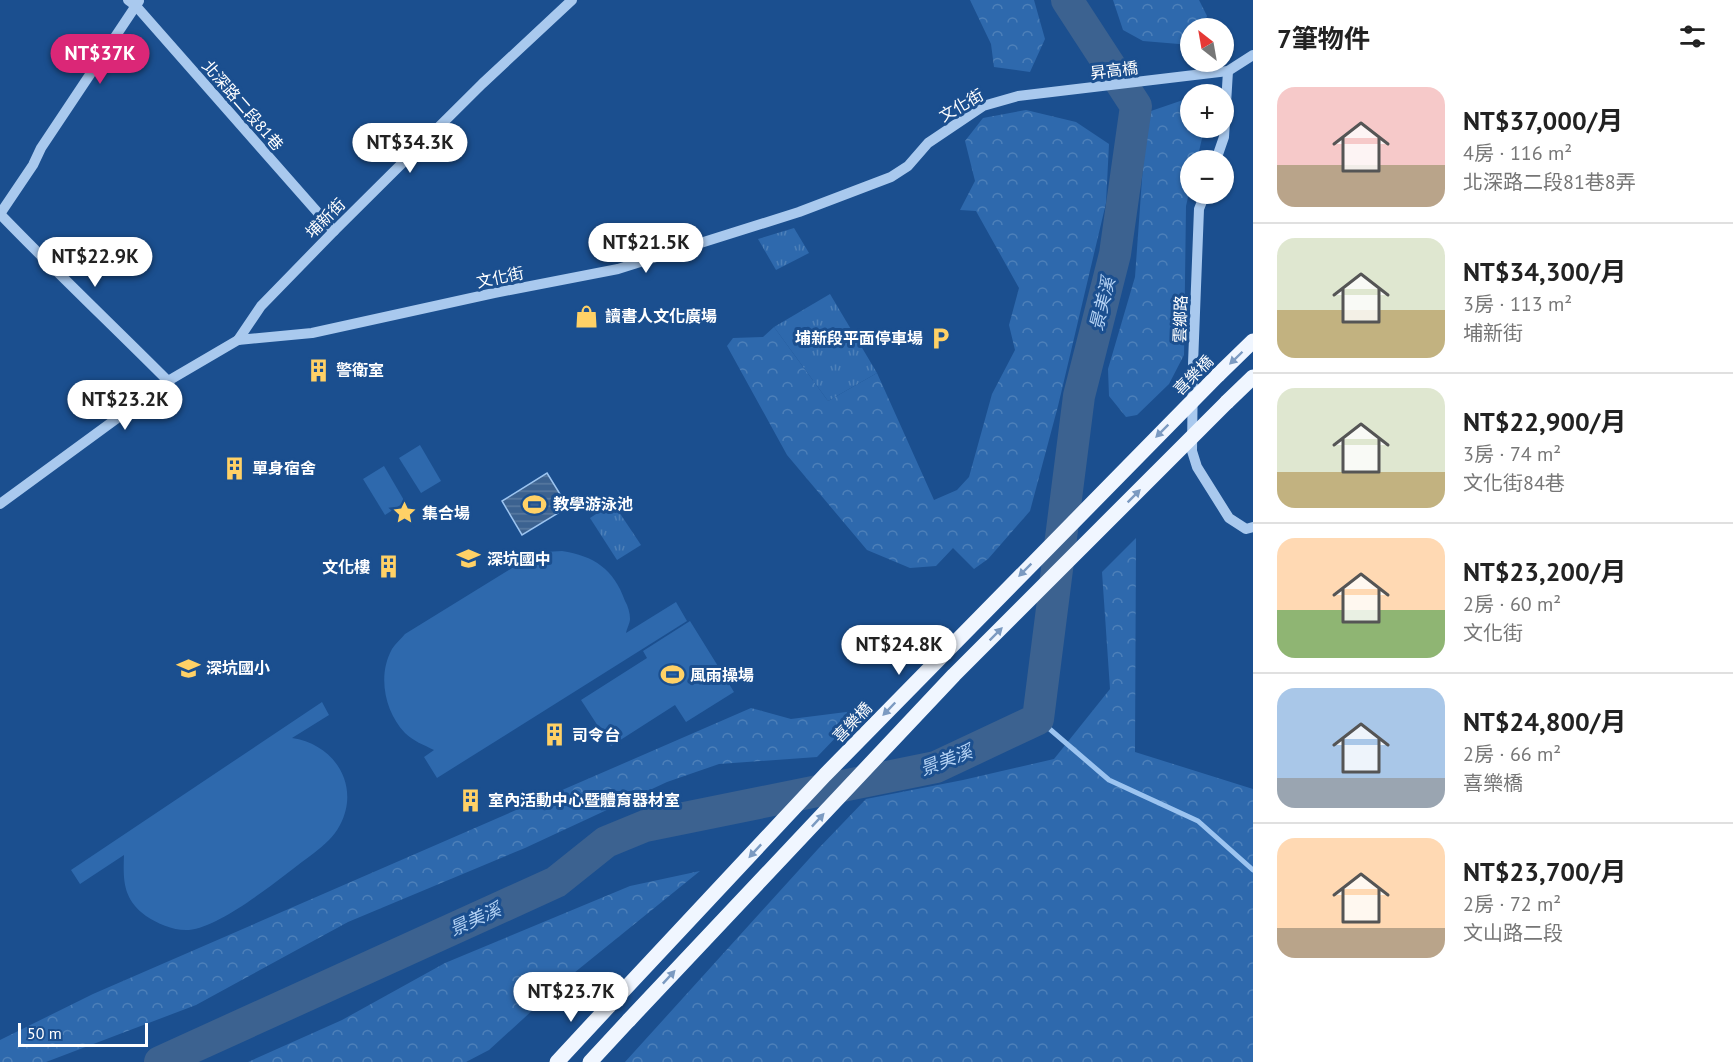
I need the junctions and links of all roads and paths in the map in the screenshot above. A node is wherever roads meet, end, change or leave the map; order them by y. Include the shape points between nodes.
1 (572, 0) edge
2 (134, 2) edge
3 (1253, 55) edge
4 (1234, 67) edge
5 (1220, 72) edge
6 (1228, 72) edge
7 (1018, 96) joint
8 (1219, 150) edge
9 (1201, 204) edge
10 (0, 214) edge
11 (334, 231) junction
12 (238, 340) junction
13 (1253, 341) edge
14 (1253, 377) edge
15 (168, 381) junction
16 (0, 504) edge
17 (1253, 527) edge
18 (557, 1062) edge
19 (590, 1062) edge

1 - 11 street, 埔新街
2 - 10 street
2 - 11 street, 北深路二段81巷
3 - 4 street
5 - 7 street, 昇高橋
6 - 8 street via 1224,137
7 - 12 street, 文化街 via 983,106 928,143 908,166 891,177 799,212 618,269 312,333
9 - 17 street, 雲鄉路 via 1192,451 1197,468 1229,518 1246,529
10 - 15 street
11 - 12 street, 埔新街 via 261,306
12 - 15 street, 文化街
13 -> 18 main road, 喜樂橋, bridge via 849,750
19 -> 14 main road, bridge via 954,675
15 - 16 street, 文化街

